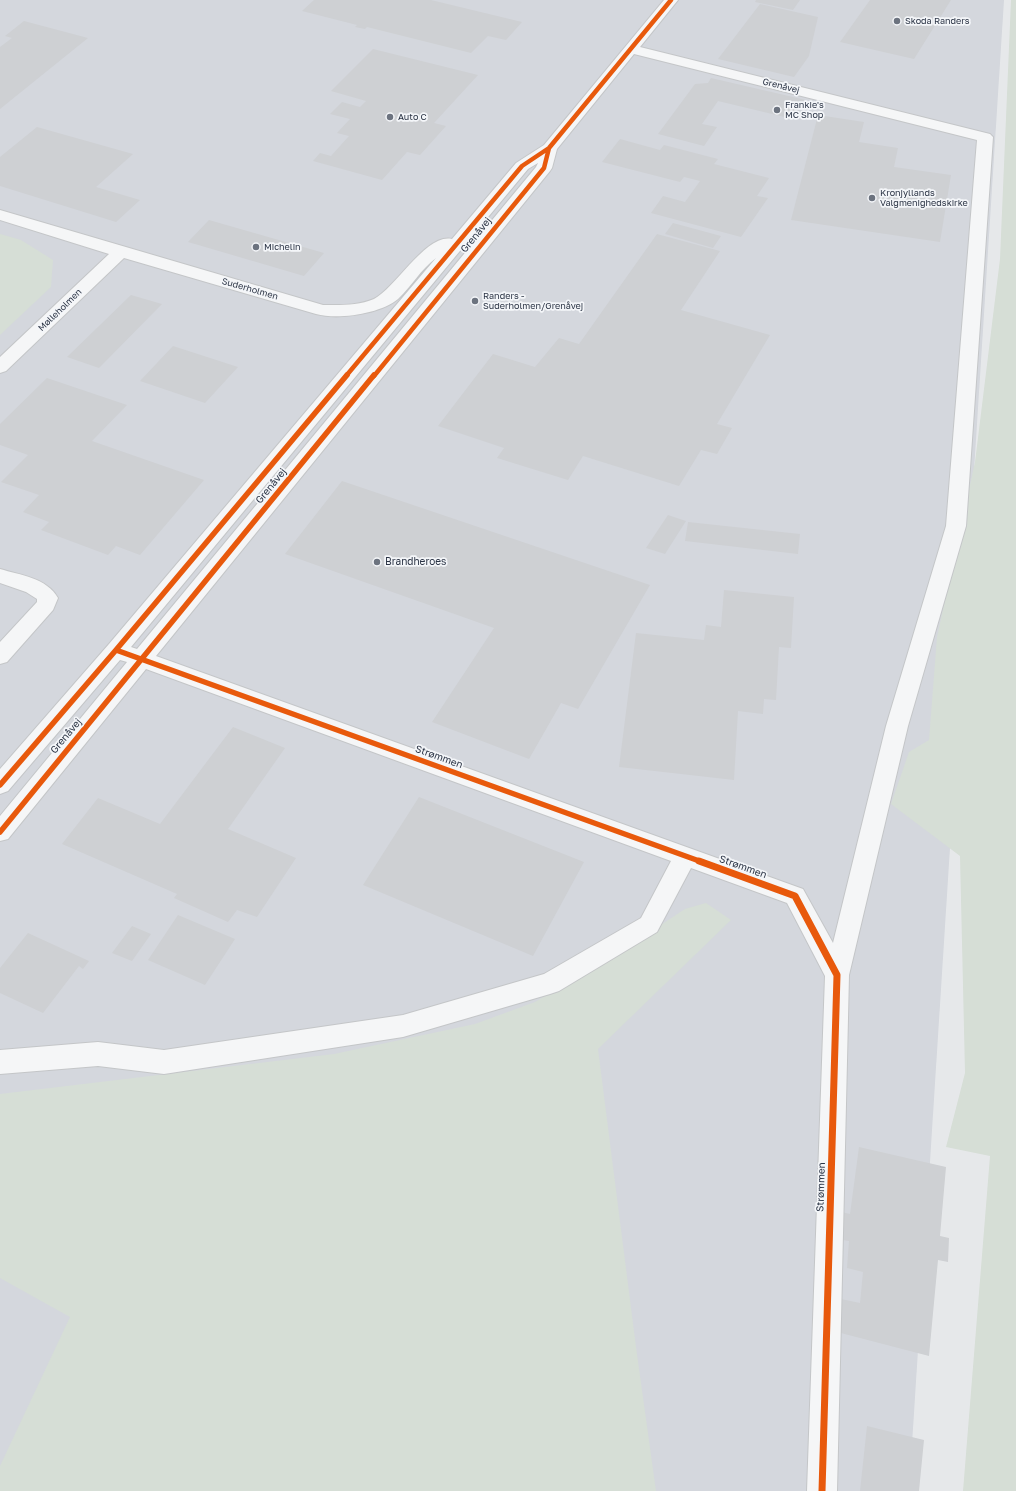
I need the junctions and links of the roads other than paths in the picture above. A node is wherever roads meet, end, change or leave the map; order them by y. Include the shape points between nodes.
1 (671, 0) edge
2 (630, 49) junction
3 (549, 148) junction
4 (0, 215) edge
5 (476, 220) junction
6 (121, 252) junction
7 (0, 367) edge
8 (0, 576) edge
9 (116, 650) junction
10 (0, 656) edge
11 (142, 660) junction
12 (0, 785) edge
13 (0, 832) edge
14 (685, 857) junction
15 (837, 975) junction
16 (0, 1062) edge
17 (822, 1491) edge

1 - 2 street, Grenåvej
2 - 3 street, Grenåvej
2 - 15 street, Grenåvej via 984,136 956,526 897,726
3 - 5 street, Grenåvej via 522,166
3 - 11 street, Grenåvej via 544,168
4 - 6 street, Suderholmen
5 - 6 street, Suderholmen via 420,262 389,298 362,308 344,310 322,310
5 - 9 street, Grenåvej
6 - 7 street, Mølleholmen
8 - 10 street via 45,592 48,598 46,604
9 - 11 street, Strømmen
9 - 12 street, Grenåvej
11 - 13 street, Grenåvej
11 - 14 street, Strømmen
14 - 15 street, Strømmen via 795,896
14 - 16 street via 649,925 550,983 402,1026 164,1062 98,1054
15 - 17 street, Strømmen

